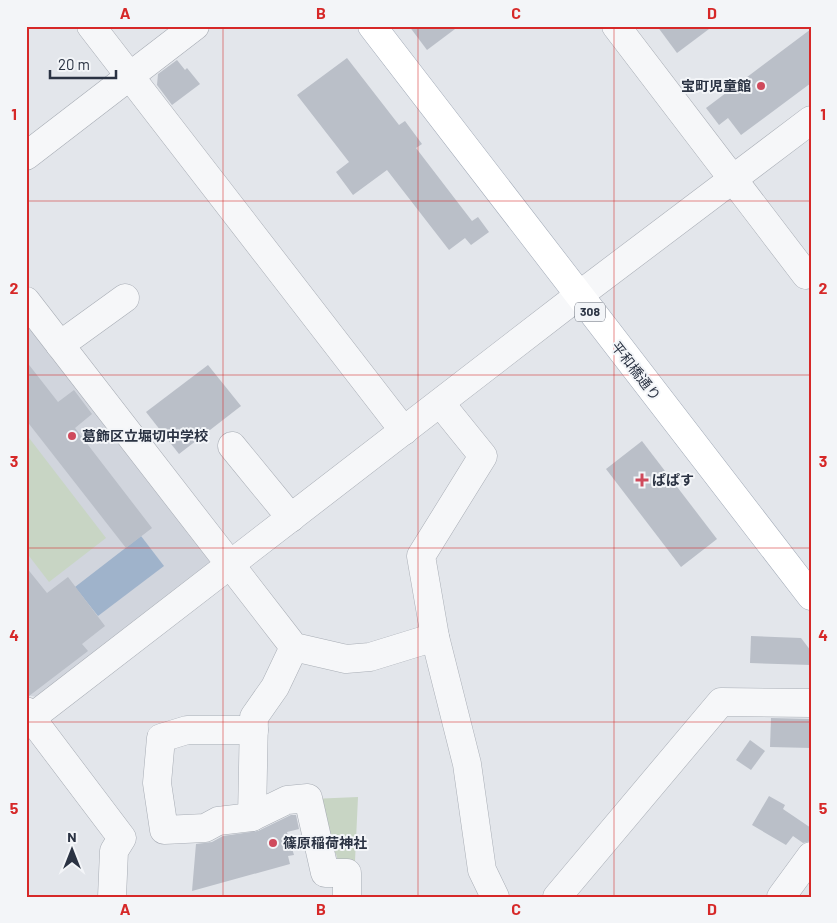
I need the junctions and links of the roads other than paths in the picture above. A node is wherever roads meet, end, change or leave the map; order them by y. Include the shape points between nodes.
1 (92, 26) edge
2 (195, 26) edge
3 (372, 26) edge
4 (616, 26) edge
5 (131, 77) junction
6 (811, 120) edge
7 (26, 156) edge
8 (733, 178) junction
9 (806, 275) dead end
10 (578, 296) junction
11 (125, 298) dead end
12 (26, 301) edge
13 (60, 346) junction
14 (441, 404) junction
15 (404, 431) junction
16 (232, 446) dead end
17 (290, 518) junction
18 (229, 565) junction
19 (811, 596) edge
20 (435, 637) junction
21 (294, 647) junction
22 (811, 703) edge
23 (28, 717) edge
24 (254, 730) junction
25 (252, 816) junction
26 (811, 856) edge
27 (112, 897) edge
28 (347, 897) edge
29 (495, 897) edge
30 (557, 897) edge
31 (781, 897) edge

1 - 5 street
2 - 5 street
3 - 10 main road, 平和橋通り / 308
4 - 8 street
5 - 7 street
5 - 15 street
6 - 8 street
8 - 9 street
8 - 10 street
10 - 14 street
10 - 19 main road, 平和橋通り / 308
11 - 13 street
12 - 13 street
13 - 18 street
14 - 15 street
14 - 20 street via 483,456 422,556
15 - 17 street
16 - 17 street
17 - 18 street
18 - 21 street
18 - 23 street
20 - 21 street via 370,657 346,658
20 - 29 street via 467,764 482,870
21 - 24 street via 275,687 254,717
22 - 30 street via 721,702
23 - 27 street via 122,838 114,850
24 - 25 street
24 - 25 street via 187,730 161,738 157,783 164,830 205,828 218,821
25 - 28 street via 287,800 308,798 325,873 347,873
26 - 31 street

